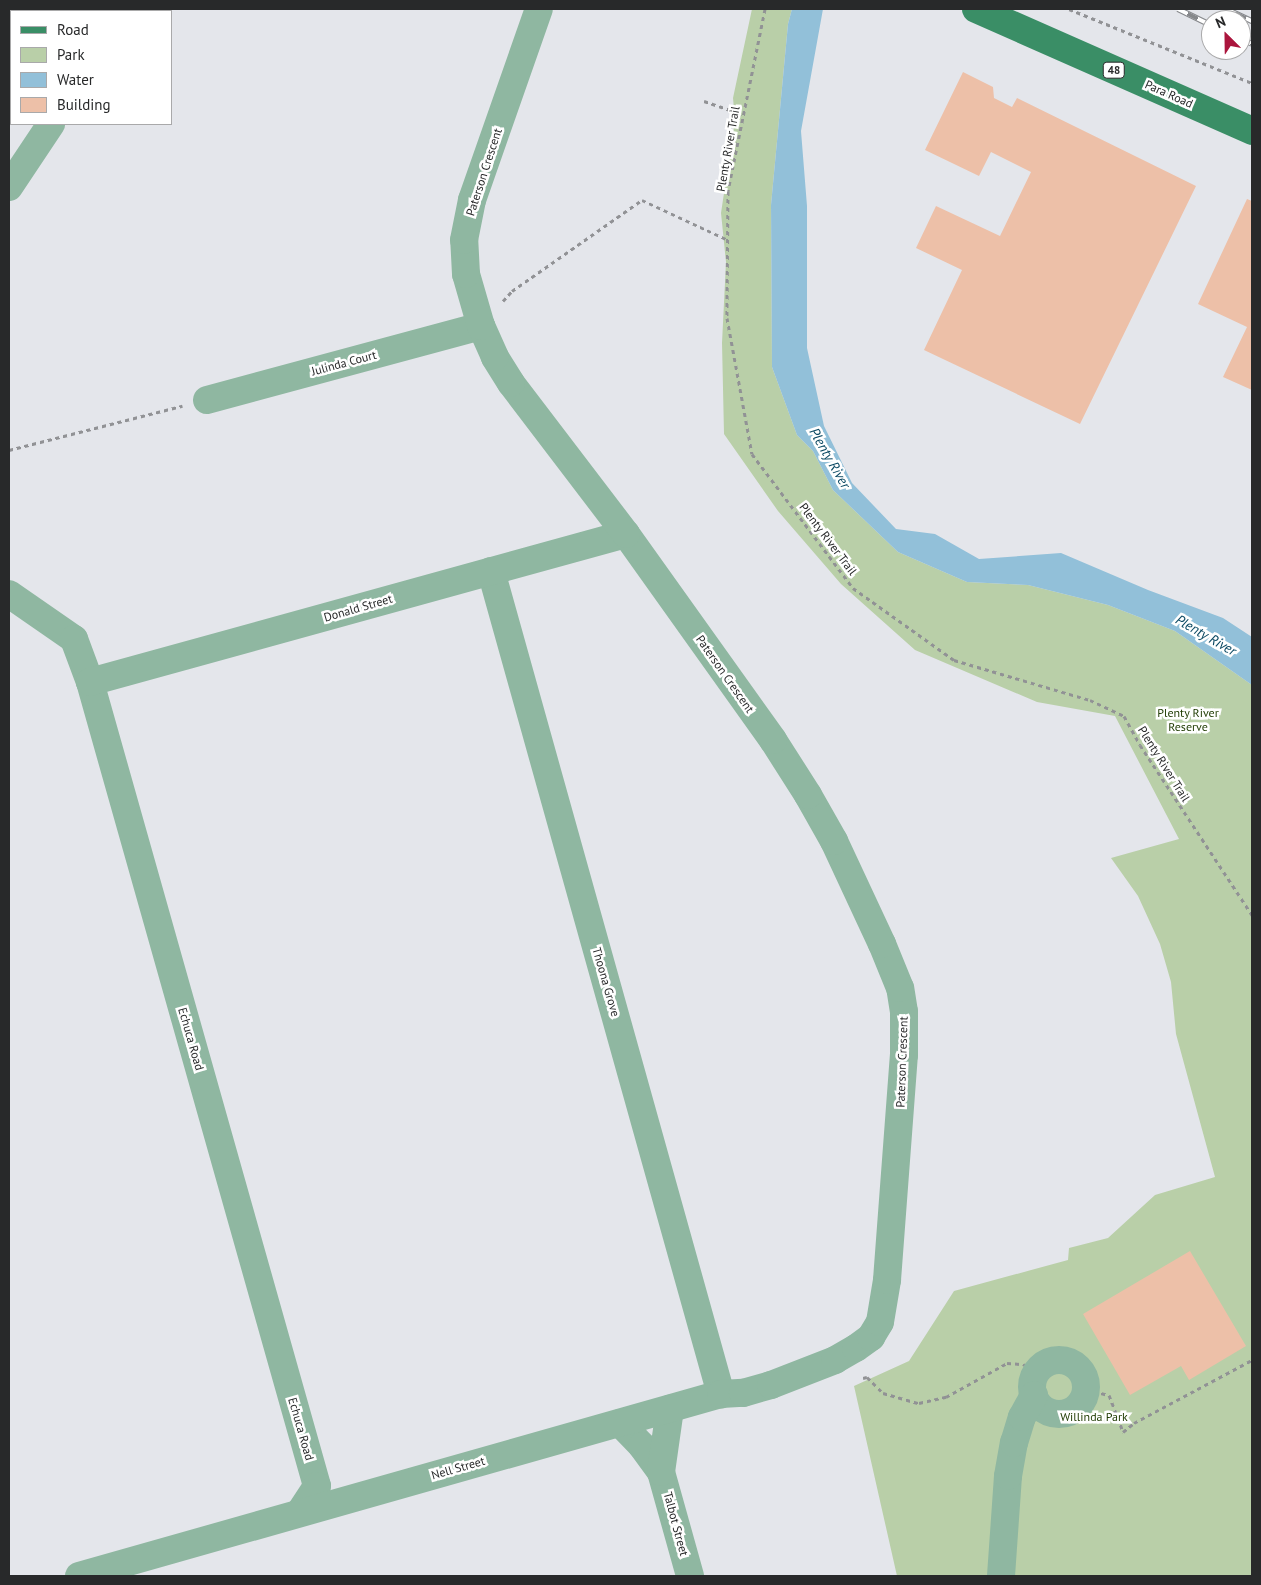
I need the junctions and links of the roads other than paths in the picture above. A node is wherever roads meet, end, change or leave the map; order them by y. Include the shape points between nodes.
1 (976, 9) edge
2 (531, 12) edge
3 (1015, 17) edge
4 (50, 125) edge
5 (1252, 130) edge
6 (9, 187) edge
7 (481, 326) junction
8 (207, 400) road end
9 (626, 534) junction
10 (491, 571) junction
11 (9, 594) edge
12 (90, 682) junction
13 (835, 1360) joint
14 (1035, 1383) junction
15 (721, 1394) junction
16 (670, 1409) junction
17 (620, 1423) junction
18 (661, 1472) junction
19 (300, 1512) junction
20 (141, 1568) edge
21 (80, 1576) edge
22 (690, 1576) edge
23 (1001, 1576) edge

1 - 3 main road, Para Road / 48
2 - 7 street, Paterson Crescent via 472,200 464,240 466,274
3 - 5 main road, Para Road / 48
4 - 6 street
7 - 8 street, Julinda Court
7 - 9 street, Paterson Crescent via 511,383
9 - 10 street, Donald Street
9 - 13 street, Paterson Crescent via 773,740 808,795 838,850 900,988 904,1012 904,1055 884,1305 880,1322 871,1337
10 - 12 street, Donald Street
10 - 15 street, Thoona Grove
11 - 12 street, Echuca Road via 74,640
12 - 19 street, Echuca Road via 317,1486
13 - 15 street, Nell Street via 743,1393
14 - 14 street via 1044,1409 1062,1413 1078,1406 1086,1389 1081,1372 1067,1361 1050,1362
14 - 23 street via 1014,1443 1008,1476
15 - 16 street, Nell Street
16 - 17 street, Nell Street
16 - 18 street, Talbot Street
17 - 18 street, Talbot Street
17 - 19 street, Nell Street
18 - 22 street, Talbot Street
19 - 20 street, Nell Street
20 - 21 street, Nell Street

